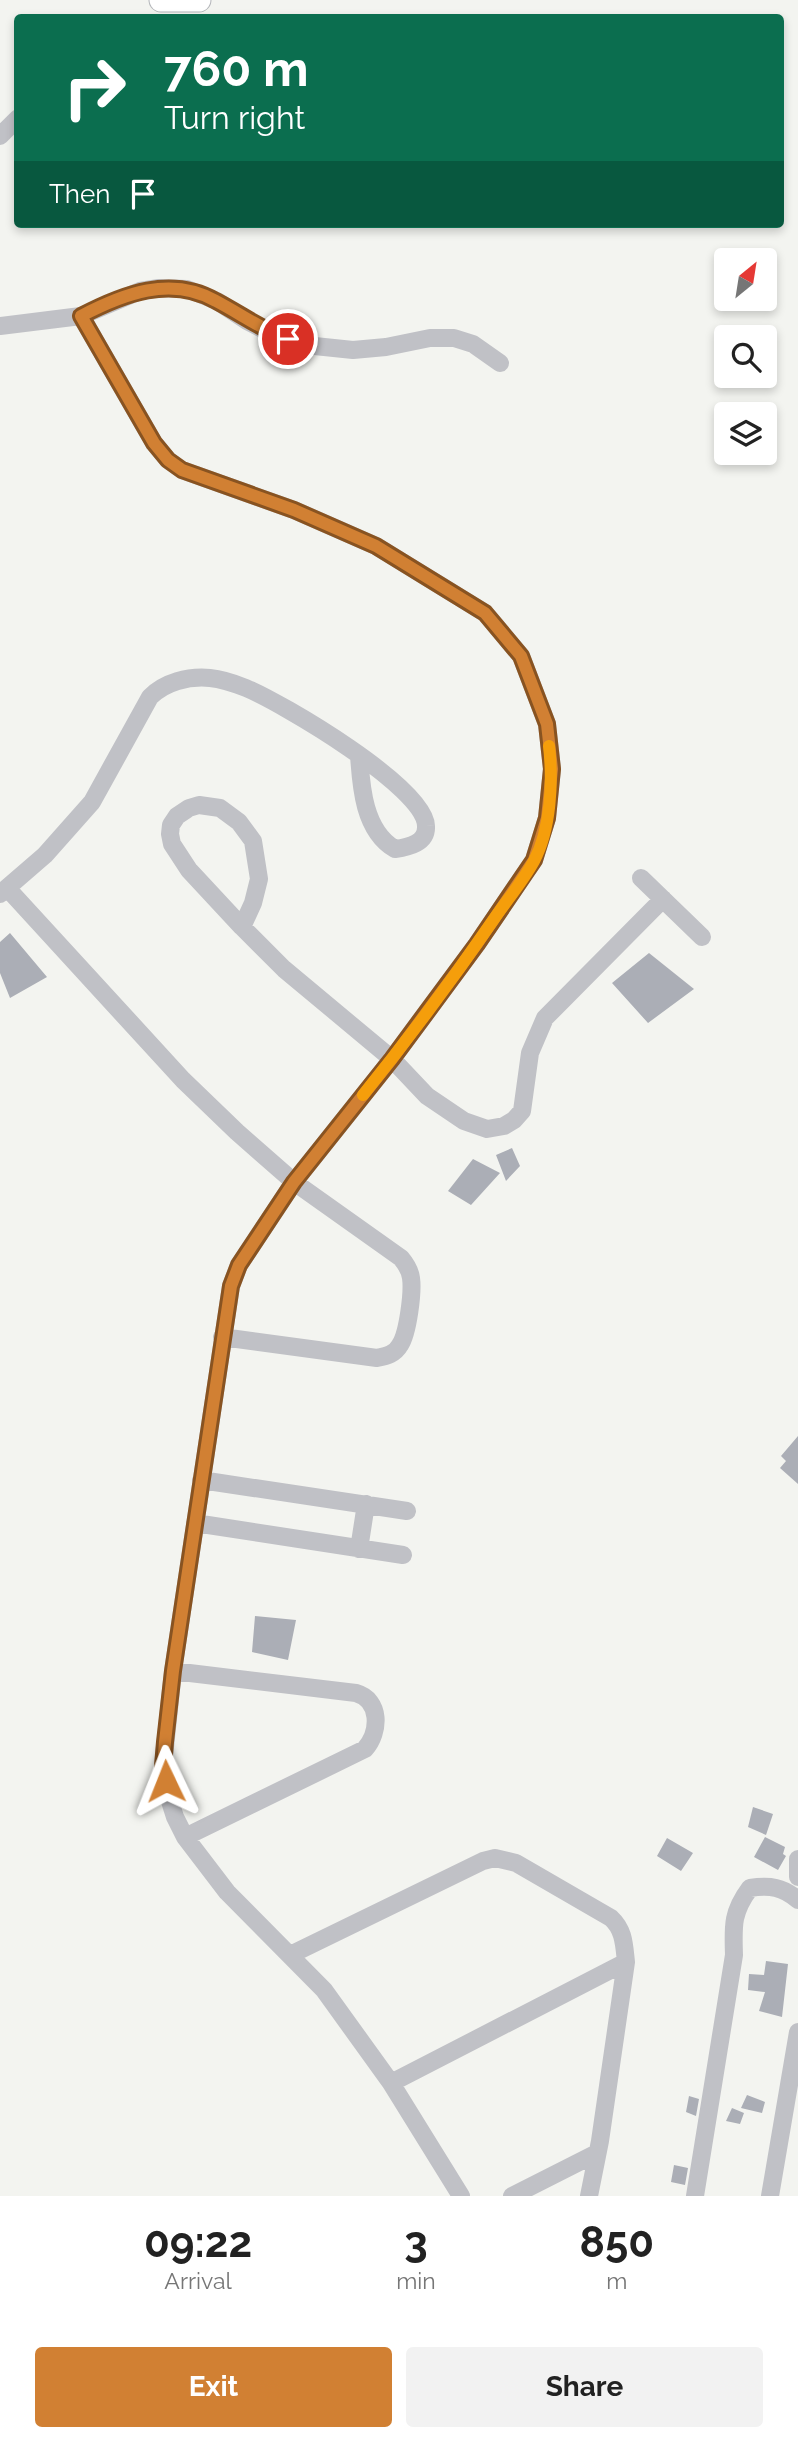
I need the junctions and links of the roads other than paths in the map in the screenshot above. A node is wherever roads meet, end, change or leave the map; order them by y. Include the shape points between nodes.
1 (162, 0) edge
2 (199, 0) edge
3 (14, 122) edge
4 (0, 136) edge
5 (81, 316) junction
6 (0, 326) edge
7 (500, 363) dead end
8 (359, 755) junction
9 (641, 878) dead end
10 (4, 891) edge
11 (663, 900) junction
12 (242, 927) junction
13 (702, 937) dead end
14 (392, 1059) junction
15 (294, 1182) junction
16 (222, 1337) junction
17 (201, 1480) junction
18 (366, 1504) junction
19 (407, 1511) dead end
20 (195, 1523) junction
21 (359, 1549) junction
22 (403, 1555) dead end
23 (173, 1671) junction
24 (185, 1837) junction
25 (798, 1859) edge
26 (798, 1877) edge
27 (798, 1900) edge
28 (290, 1955) junction
29 (626, 1962) junction
30 (798, 2032) edge
31 (391, 2083) junction
32 (597, 2153) junction
33 (461, 2196) edge
34 (512, 2196) edge
35 (589, 2196) edge
36 (695, 2196) edge
37 (770, 2196) edge

1 - 2 main road
3 - 4 street
5 - 6 street
5 - 7 street via 140,291 187,289 272,334 304,345 353,350 454,338 473,344
5 - 14 street via 168,460 195,475 294,510 376,546 485,613 521,656 547,724 552,769 547,818 534,860
8 - 8 street via 420,809 427,824 418,843 396,849 379,836 367,810
8 - 10 street via 246,688 211,678 172,683 150,697 92,802 45,855
9 - 11 street
10 - 15 street via 183,1080
11 - 13 street
11 - 14 street via 545,1018 530,1053 522,1111 504,1126 487,1129 464,1121 426,1096
12 - 12 street via 189,870 172,844 172,825 189,808 220,808 239,822 253,841 259,879
12 - 14 street via 284,969
14 - 15 street
15 - 16 street via 239,1265
15 - 16 street via 408,1266 411,1289 401,1344 390,1355 377,1358
16 - 17 street
17 - 18 street
17 - 20 street
18 - 19 street
18 - 21 street
20 - 21 street
20 - 23 street
21 - 22 street
23 - 24 street via 163,1766 175,1817
23 - 24 street via 356,1693 370,1701 375,1714 375,1735 365,1749
24 - 28 street via 227,1892
25 - 26 street
27 - 36 street via 766,1885 750,1888 737,1905 734,1955
28 - 29 street via 495,1858 516,1863 611,1918 620,1926
28 - 31 street via 324,1990
29 - 31 street
29 - 32 street
30 - 37 street
31 - 33 street
32 - 34 street
32 - 35 street

